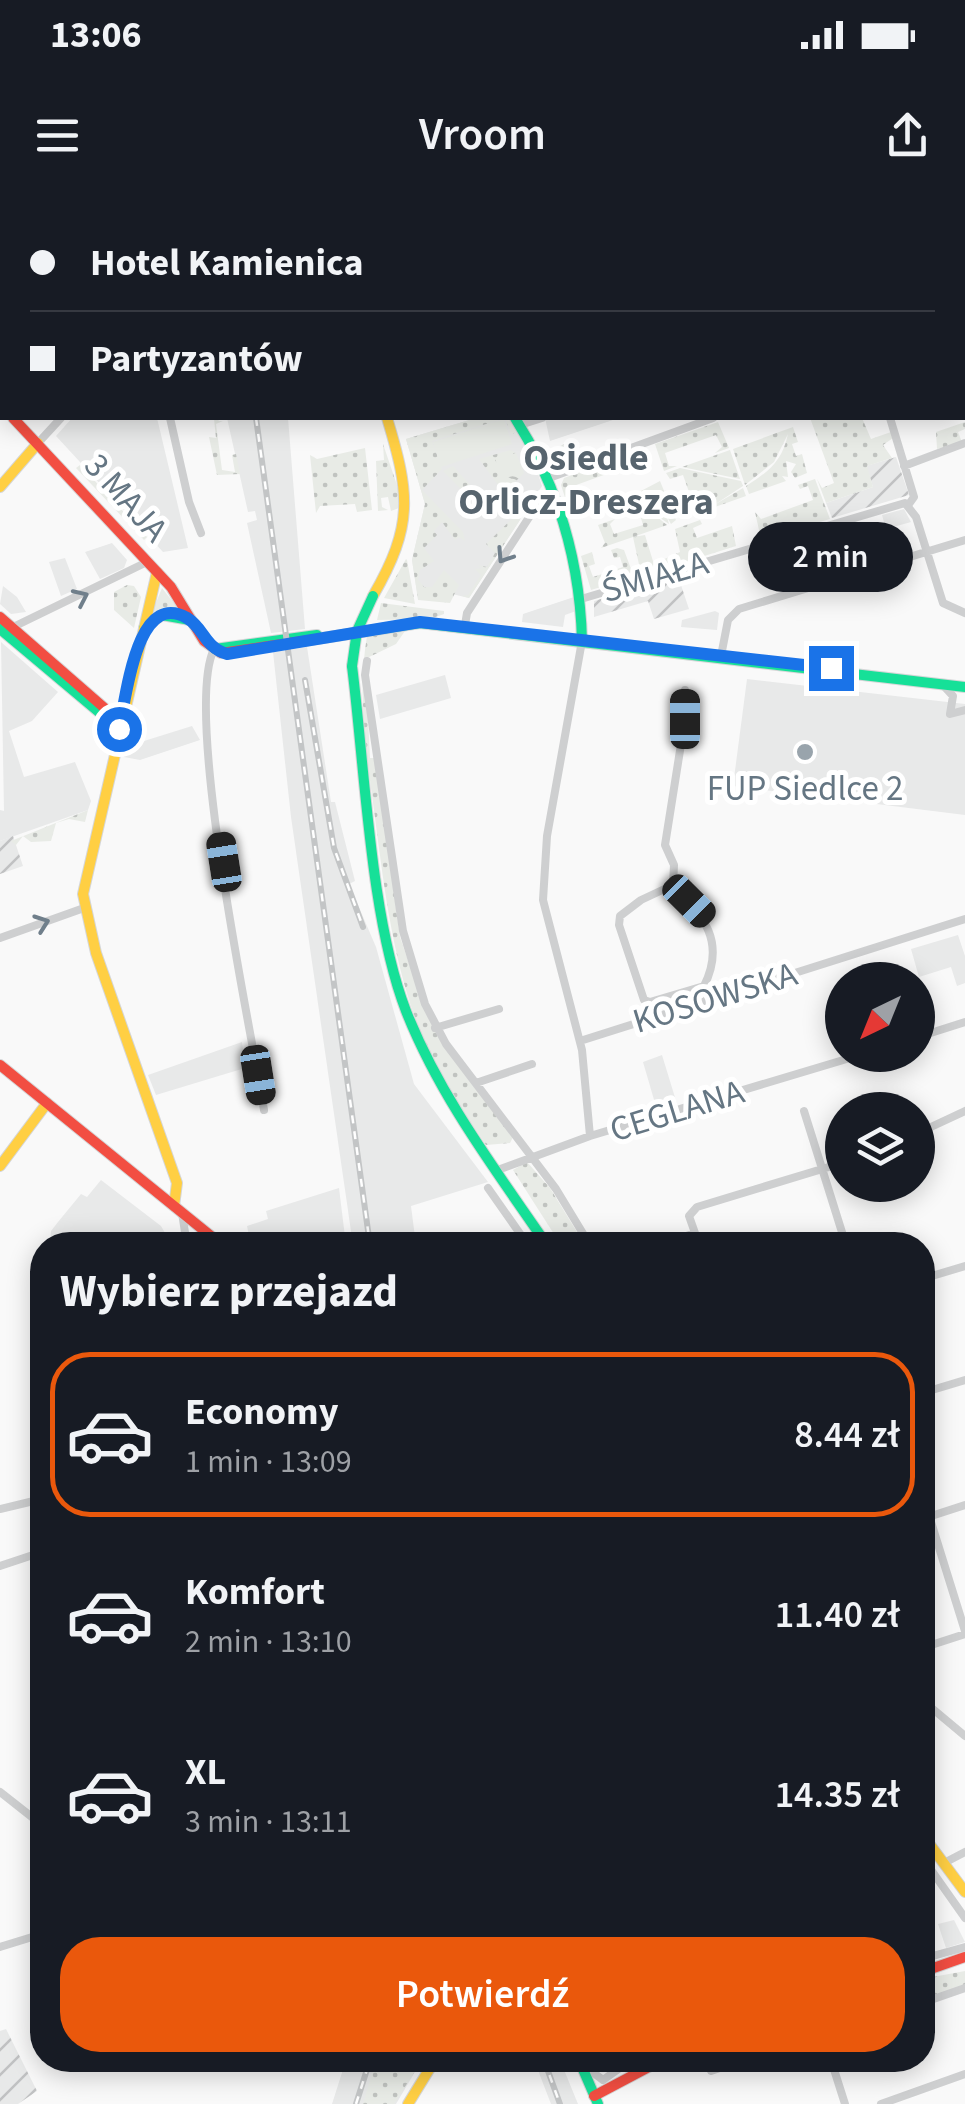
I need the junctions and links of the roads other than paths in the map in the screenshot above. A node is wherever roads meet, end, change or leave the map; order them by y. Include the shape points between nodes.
1 (15, 420) edge
2 (58, 420) edge
3 (171, 420) edge
4 (388, 420) edge
5 (708, 420) edge
6 (891, 420) edge
7 (517, 421) edge
8 (38, 443) junction
9 (965, 443) edge
10 (904, 466) junction
11 (549, 478) junction
12 (0, 487) edge
13 (553, 495) junction
14 (909, 504) junction
15 (201, 532) dead end
16 (965, 540) edge
17 (927, 551) junction
18 (147, 562) junction
19 (156, 572) junction
20 (582, 599) junction
21 (965, 613) edge
22 (0, 617) edge
23 (191, 620) junction
24 (29, 621) junction
25 (465, 625) junction
26 (4, 630) edge
27 (143, 630) junction
28 (582, 640) junction
29 (37, 648) junction
30 (214, 649) junction
31 (721, 656) junction
32 (368, 661) dead end
33 (49, 665) junction
34 (898, 676) junction
35 (965, 679) edge
36 (939, 681) junction
37 (965, 687) edge
38 (685, 690) dead end
39 (965, 710) edge
40 (122, 716) junction
41 (119, 729) junction
42 (673, 885) junction
43 (84, 908) junction
44 (965, 919) edge
45 (0, 938) edge
46 (704, 986) junction
47 (708, 1000) junction
48 (499, 1009) dead end
49 (965, 1022) edge
50 (436, 1028) junction
51 (935, 1032) edge
52 (580, 1040) junction
53 (0, 1064) edge
54 (532, 1064) dead end
55 (825, 1066) edge
56 (476, 1083) junction
57 (47, 1103) junction
58 (264, 1110) dead end
59 (804, 1111) dead end
60 (965, 1111) edge
61 (935, 1125) edge
62 (590, 1136) junction
63 (532, 1156) junction
64 (0, 1166) edge
65 (495, 1170) junction
66 (823, 1171) junction
67 (488, 1188) dead end
68 (178, 1210) junction
69 (184, 1232) edge
70 (206, 1232) edge
71 (519, 1232) edge
72 (538, 1232) edge
73 (582, 1232) edge
74 (694, 1232) edge
75 (842, 1232) edge
76 (965, 1266) edge
77 (935, 1275) edge
78 (965, 1380) edge
79 (935, 1388) edge
80 (30, 1502) edge
81 (965, 1506) edge
82 (0, 1509) edge
83 (935, 1515) edge
84 (935, 1544) edge
85 (30, 1556) edge
86 (0, 1566) edge
87 (965, 1632) edge
88 (935, 1643) edge
89 (935, 1711) edge
90 (965, 1736) edge
91 (0, 1792) edge
92 (30, 1816) edge
93 (935, 1851) edge
94 (965, 1852) edge
95 (944, 1863) junction
96 (935, 1875) edge
97 (965, 1892) edge
98 (965, 1918) edge
99 (30, 1938) edge
100 (965, 1946) edge
101 (0, 1947) edge
102 (935, 1955) edge
103 (965, 1957) edge
104 (965, 1965) edge
105 (942, 1966) junction
106 (935, 1968) edge
107 (965, 1988) edge
108 (935, 1999) edge
109 (427, 2072) edge
110 (584, 2072) edge
111 (594, 2072) edge
112 (614, 2072) edge
113 (642, 2072) edge
114 (835, 2072) edge
115 (965, 2074) edge
116 (596, 2100) edge
117 (408, 2104) edge
118 (845, 2104) edge
119 (881, 2104) edge

1 - 8 main road, 3 MAJA
2 - 8 street
3 - 15 street
4 - 65 main road, bridge via 408,485 409,518 357,632 352,666 383,916 397,982 433,1075
5 - 11 street
6 - 10 street
7 - 11 main road
8 - 12 main road
8 - 18 main road, 3 MAJA
9 - 10 street
10 - 14 street via 914,497
11 - 13 main road
13 - 20 main road
13 -> 25 street via 538,505
14 - 17 street
14 - 20 street, ŚMIAŁA
16 - 17 street
17 - 21 street via 943,603
17 - 31 street via 739,608 728,620
18 - 19 main road, 3 MAJA
24 -> 18 street
19 - 23 main road, 3 MAJA
19 - 27 main road
20 - 28 main road
22 - 26 main road
23 - 27 main road via 162,615
23 - 30 main road, 3 MAJA
24 - 26 street
24 - 29 street via 26,633
25 - 28 main road
25 - 30 main road via 407,622
26 - 29 main road
26 - 33 main road
27 - 40 main road
28 - 31 main road
28 - 52 street via 543,878 545,914
29 - 33 main road
30 - 58 street via 203,684 214,801
31 - 34 main road
32 - 50 street via 404,939
33 - 40 main road
33 - 41 main road
34 - 35 main road
34 - 36 main road
36 - 37 main road
36 - 39 street via 953,696 950,714
38 - 42 street via 666,845
40 - 41 main road
41 - 43 main road
42 - 46 street via 712,932
42 - 46 street via 631,906 619,926 644,1000
45 -> 43 street
43 - 68 main road via 177,1183
44 - 47 street, KOSOWSKA
46 - 47 street
47 - 52 street, KOSOWSKA
48 - 50 street
49 - 51 street
50 - 56 street
52 - 62 street
53 - 57 main road
54 - 56 street
55 - 62 street, CEGLANA
56 - 63 street
57 - 64 main road
57 - 68 main road
59 - 66 street
60 - 61 street
62 - 63 street, CEGLANA
63 - 65 street, CEGLANA
63 - 73 street
65 - 72 main road
66 - 74 street via 697,1207 690,1216
66 - 75 street
67 - 71 street
68 - 69 street
68 - 70 main road
76 - 77 street
78 - 79 street
80 - 82 street
81 - 83 street
84 - 87 street
85 - 86 street
87 - 88 street
89 - 90 street
91 - 92 street
93 - 95 main road
94 - 95 street
95 - 97 main road
96 - 98 street
99 - 101 street
100 - 102 street
103 - 105 main road
104 - 105 main road
105 - 106 main road
107 - 108 street
109 - 117 main road
110 - 116 main road
111 - 112 street via 603,2080
113 - 116 main road
114 - 118 street
115 - 119 street

